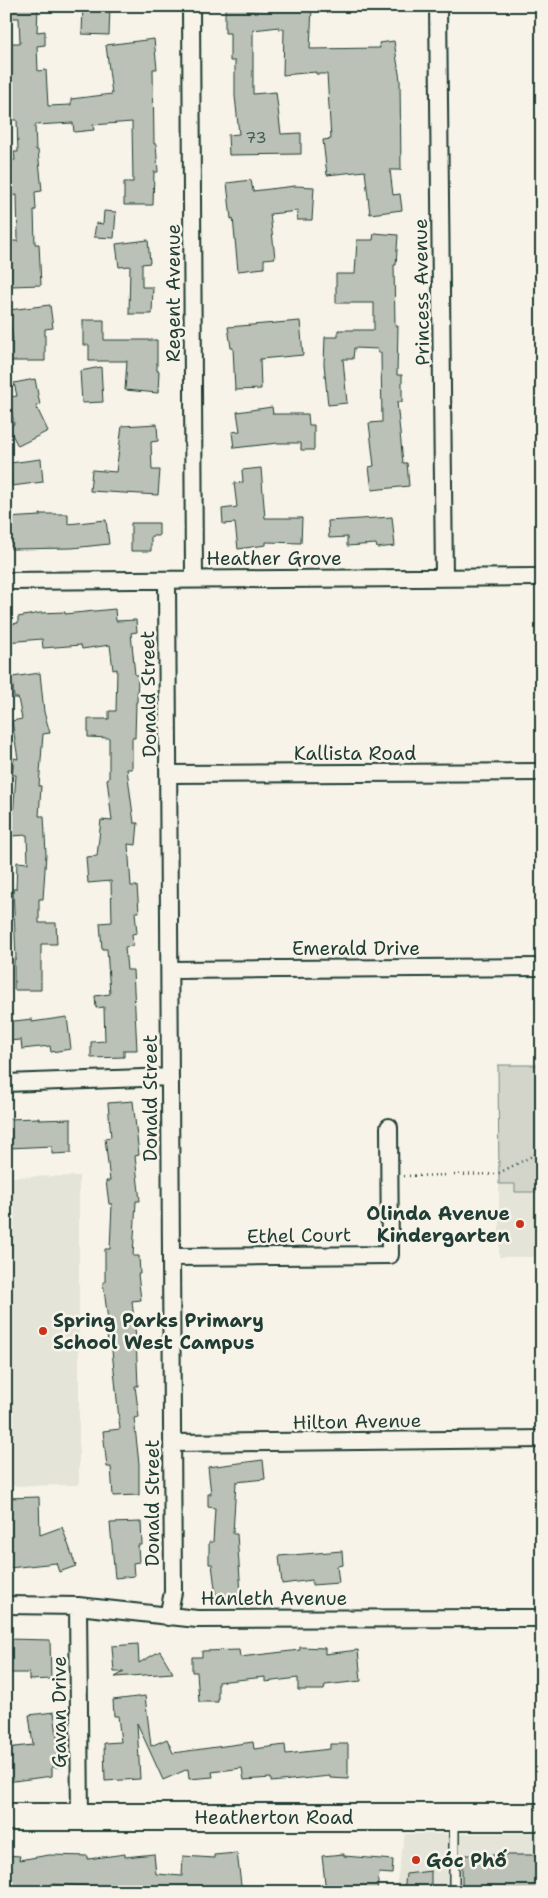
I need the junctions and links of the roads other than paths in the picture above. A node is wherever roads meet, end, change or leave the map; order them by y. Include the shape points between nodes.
1 (191, 6) edge
2 (438, 6) edge
3 (542, 577) edge
4 (444, 578) junction
5 (194, 579) junction
6 (167, 580) junction
7 (6, 581) edge
8 (542, 772) edge
9 (169, 774) junction
10 (542, 966) edge
11 (170, 970) junction
12 (170, 1077) junction
13 (6, 1083) edge
14 (390, 1127) dead end
15 (171, 1256) junction
16 (542, 1439) edge
17 (172, 1443) junction
18 (6, 1605) edge
19 (78, 1606) junction
20 (168, 1616) junction
21 (542, 1618) edge
22 (6, 1817) edge
23 (80, 1817) junction
24 (454, 1817) junction
25 (542, 1817) edge
26 (454, 1892) edge

1 - 5 street, Regent Avenue
2 - 4 street, Princess Avenue
3 - 4 street, Heather Grove
4 - 5 street, Heather Grove
5 - 6 street, Heather Grove
6 - 7 street, Heather Grove
6 - 9 street, Donald Street
8 - 9 street, Kallista Road
9 - 11 street, Donald Street
10 - 11 street, Emerald Drive
11 - 12 street, Donald Street
12 - 13 street
12 - 15 street, Donald Street
14 - 15 street, Ethel Court via 390,1254
15 - 17 street, Donald Street
16 - 17 street, Hilton Avenue
17 - 20 street, Donald Street via 173,1592
18 - 19 street, Hanleth Avenue
19 - 20 street, Hanleth Avenue
19 - 23 street, Gavan Drive
20 - 21 street, Hanleth Avenue via 197,1619
22 - 23 main road, Heatherton Road
23 - 24 main road, Heatherton Road
24 - 25 main road, Heatherton Road
24 - 26 lane

